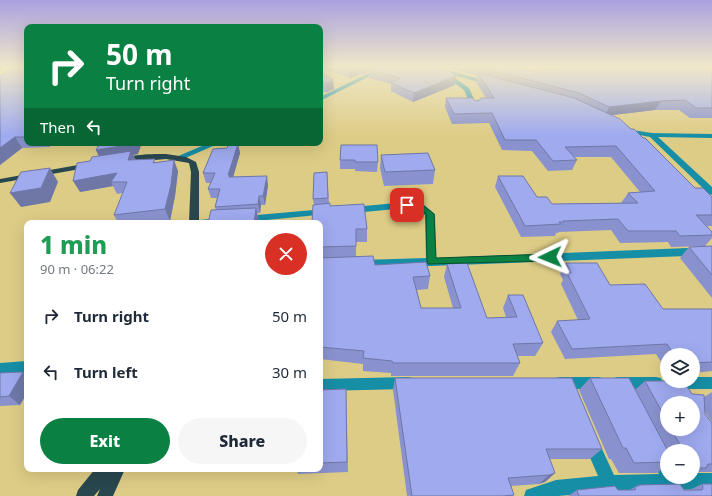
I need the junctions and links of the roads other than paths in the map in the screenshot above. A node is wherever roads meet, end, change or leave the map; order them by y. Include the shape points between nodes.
1 (340, 89) edge
2 (467, 89) edge
3 (323, 98) edge
4 (475, 108) edge
5 (622, 130) edge
6 (652, 135) junction
7 (712, 136) edge
8 (200, 146) edge
9 (208, 146) edge
10 (198, 150) junction
11 (180, 157) junction
12 (96, 162) edge
13 (115, 162) edge
14 (0, 181) edge
15 (712, 192) edge
16 (194, 220) edge
17 (234, 220) edge
18 (712, 251) edge
19 (431, 262) junction
20 (352, 264) edge
21 (24, 367) edge
22 (0, 369) edge
23 (419, 383) edge
24 (544, 383) edge
25 (567, 383) junction
26 (621, 383) junction
27 (660, 383) edge
28 (700, 383) edge
29 (712, 383) edge
30 (323, 385) edge
31 (679, 388) edge
32 (685, 396) edge
33 (573, 397) edge
34 (628, 397) edge
35 (585, 426) edge
36 (653, 446) edge
37 (660, 460) edge
38 (103, 472) edge
39 (116, 472) edge
40 (660, 479) edge
41 (700, 480) edge
42 (712, 481) edge
43 (673, 484) edge
44 (612, 490) edge
45 (84, 496) edge
46 (105, 496) edge
47 (532, 496) edge
48 (679, 496) edge

1 - 3 street
2 - 4 street
5 - 6 street
6 - 7 street
6 - 15 street
8 - 10 street
9 - 10 street
10 - 11 street
11 - 13 main road via 165,156
11 - 16 main road via 192,162 195,172
12 - 14 main road
17 - 19 street via 407,205 421,207 430,214
18 - 19 street
19 - 20 street
21 - 22 street
23 - 30 street
24 - 25 street
25 - 26 street
25 - 33 street
26 - 27 street
26 - 34 street
28 - 29 street
31 - 32 street
35 - 44 street
36 - 37 street
38 - 45 main road
39 - 46 main road
40 - 44 street
41 - 42 street
43 - 48 street
44 - 47 street via 556,488

